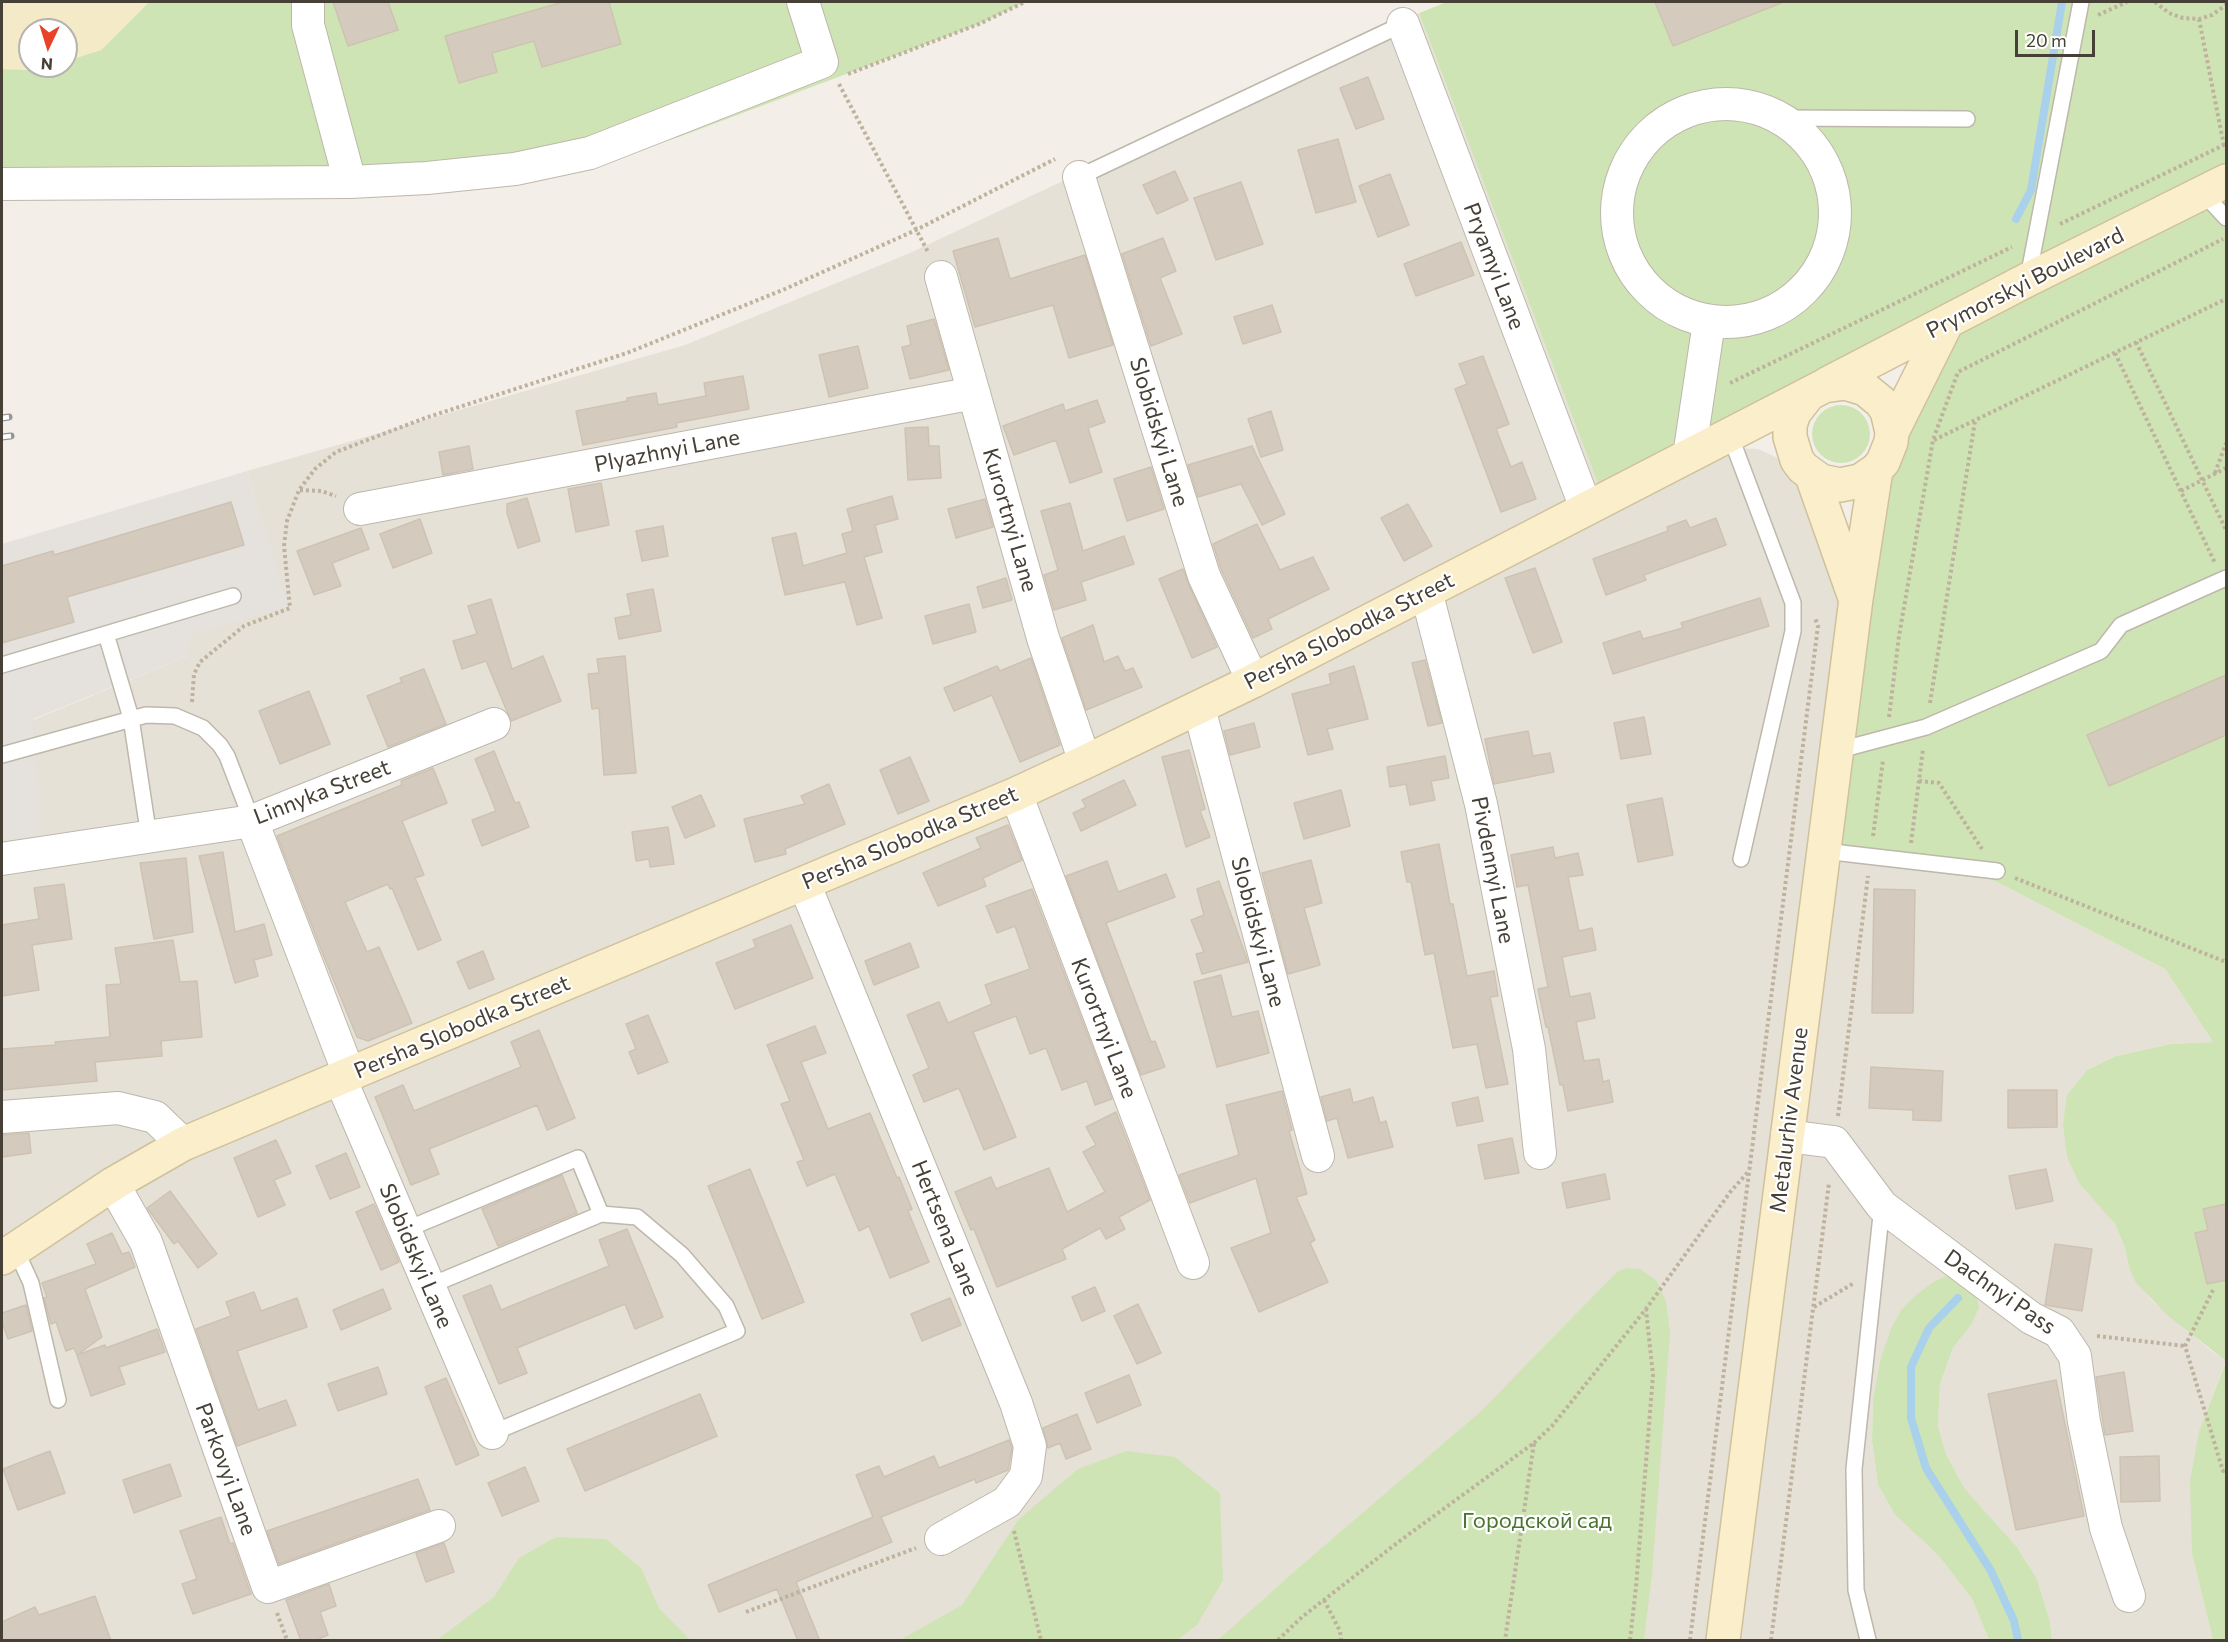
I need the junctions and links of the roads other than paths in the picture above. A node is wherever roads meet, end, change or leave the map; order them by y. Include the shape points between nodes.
1 (308, 2) edge
2 (803, 2) edge
3 (2081, 2) edge
4 (1403, 24) joint
5 (1780, 118) junction
6 (1967, 119) dead end
7 (1079, 177) joint
8 (351, 182) junction
9 (2, 184) edge
10 (2215, 187) edge
11 (2226, 218) edge
12 (941, 277) road end
13 (2027, 280) junction
14 (1709, 322) junction
15 (1947, 322) junction
16 (1816, 390) junction
17 (974, 393) junction
18 (1737, 431) junction
19 (1892, 432) junction
20 (1792, 449) junction
21 (1689, 456) junction
22 (1876, 470) junction
23 (1812, 476) junction
24 (1586, 508) junction
25 (360, 509) road end
26 (2225, 579) edge
27 (1426, 591) junction
28 (233, 596) dead end
29 (1856, 599) junction
30 (106, 634) junction
31 (2, 665) edge
32 (1253, 681) junction
33 (1199, 708) junction
34 (131, 718) junction
35 (494, 724) dead end
36 (1836, 751) junction
37 (2, 755) edge
38 (1085, 762) junction
39 (1016, 794) junction
40 (252, 821) junction
41 (149, 837) junction
42 (1824, 851) junction
43 (1741, 859) dead end
44 (2, 860) edge
45 (1997, 871) road end
46 (804, 883) junction
47 (344, 1076) junction
48 (2, 1118) edge
49 (1787, 1136) junction
50 (183, 1144) junction
51 (1540, 1153) dead end
52 (1318, 1156) dead end
53 (113, 1184) junction
54 (1882, 1206) junction
55 (601, 1214) junction
56 (405, 1230) junction
57 (8, 1253) edge
58 (1192, 1263) dead end
59 (429, 1286) junction
60 (58, 1400) dead end
61 (492, 1433) joint
62 (439, 1526) dead end
63 (941, 1539) road end
64 (2129, 1596) dead end
65 (1723, 1641) edge
66 (1868, 1641) edge

1 - 8 street via 308,25
2 - 8 street via 822,62 590,153 515,169
3 - 13 lane
4 - 7 lane
4 - 24 street, Pryamyi Lane
5 - 6 lane
5 - 14 street via 1811,143 1830,178 1836,217 1828,255 1807,288 1779,310 1745,322
5 - 14 street via 1743,105 1703,106 1667,121 1638,148 1620,183 1616,222 1626,260 1647,290 1675,310
7 - 32 street, Slobidskyi Lane via 1204,576
8 - 9 street
10 - 11 lane
10 - 13 street, Prymorskyi Boulevard
12 - 17 street, Kurortnyi Lane
13 - 15 street, Prymorskyi Boulevard
14 - 21 street
15 - 16 street, Prymorskyi Boulevard
15 - 19 street
16 - 18 street, Persha Slobodka Street
16 - 19 street via 1845,383 1865,389 1887,411
16 - 20 street via 1794,413 1790,425
17 - 25 street, Plyazhnyi Lane
17 - 38 street, Kurortnyi Lane via 1043,638
18 - 20 street
18 - 21 street, Persha Slobodka Street
18 - 43 lane via 1793,603 1793,631
19 - 22 street via 1888,453
20 - 23 street
21 - 24 street, Persha Slobodka Street
22 - 23 street via 1860,481 1840,485
22 - 29 street, Metalurhiv Avenue
23 - 29 street
24 - 27 street, Persha Slobodka Street
26 - 36 lane via 2121,625 2101,651 1926,727
27 - 32 street, Persha Slobodka Street
27 - 51 street, Pivdennyi Lane via 1481,804 1529,1049
28 - 30 lane
29 - 36 street, Metalurhiv Avenue
30 - 31 lane
30 - 34 lane
32 - 33 street, Persha Slobodka Street
33 - 38 street, Persha Slobodka Street
33 - 52 street, Slobidskyi Lane
34 - 37 lane
34 - 40 lane via 176,716 212,736 224,751
34 - 41 lane
35 - 40 street, Linnyka Street
36 - 42 street, Metalurhiv Avenue
38 - 39 street, Persha Slobodka Street
39 - 46 street, Persha Slobodka Street
39 - 58 street, Kurortnyi Lane
40 - 41 street, Linnyka Street
40 - 47 street, Slobidskyi Lane
41 - 44 street, Linnyka Street
42 - 45 lane
42 - 49 street, Metalurhiv Avenue
46 - 47 street, Persha Slobodka Street
46 - 63 street, Hertsena Lane via 1016,1403 1030,1446 1026,1476 1007,1502
47 - 50 street, Persha Slobodka Street
47 - 56 street, Slobidskyi Lane
48 - 50 street via 118,1108 155,1118
49 - 54 street, Dachnyi Pass via 1834,1142
49 - 65 street, Metalurhiv Avenue
50 - 53 street, Persha Slobodka Street
53 - 57 street, Persha Slobodka Street
53 - 62 street, Parkovyi Lane via 146,1242 268,1587
54 - 64 street, Dachnyi Pass via 2031,1318 2059,1332 2075,1356 2106,1528
54 - 66 lane via 1854,1469 1856,1590
55 - 56 lane via 578,1158
55 - 59 lane
55 - 61 lane via 637,1217 682,1255 726,1306 737,1331
56 - 59 street, Slobidskyi Lane
57 - 60 lane via 31,1283
59 - 61 street, Slobidskyi Lane

